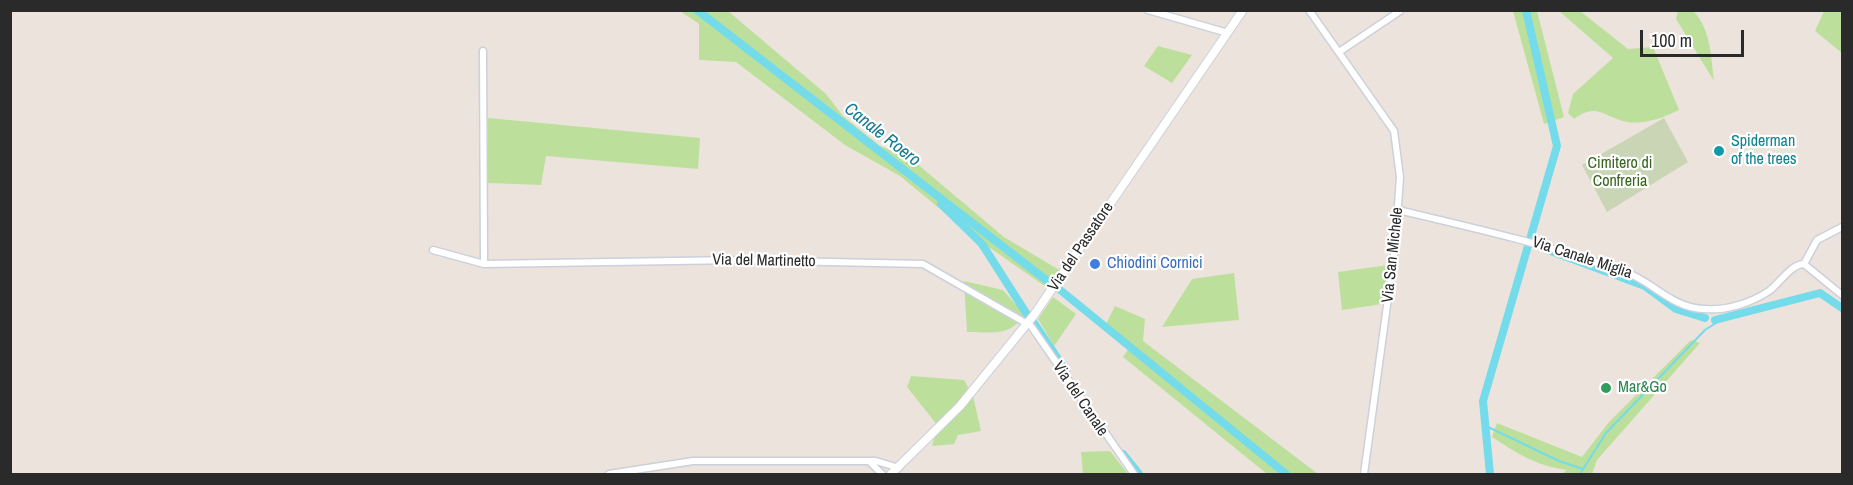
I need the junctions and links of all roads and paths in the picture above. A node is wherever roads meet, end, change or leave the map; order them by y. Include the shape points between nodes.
1 (1148, 10) edge
2 (1243, 10) edge
3 (1309, 10) edge
4 (1400, 11) edge
5 (1228, 33) junction
6 (483, 51) dead end
7 (1339, 52) junction
8 (1398, 210) junction
9 (1842, 227) edge
10 (433, 250) dead end
11 (484, 264) junction
12 (1804, 264) junction
13 (1842, 295) edge
14 (1028, 323) junction
15 (868, 461) junction
16 (898, 468) junction
17 (609, 474) edge
18 (882, 474) edge
19 (891, 474) edge
20 (1134, 474) edge
21 (1364, 474) edge

1 - 5 street
2 - 5 street, Via del Passatore
3 - 7 street, Via San Michele
4 - 7 street
5 - 14 street, Via del Passatore
6 - 11 street
7 - 8 street, Via San Michele via 1394,131 1400,177
8 - 12 street, Via Canale Miglia via 1530,241 1640,277 1682,306 1694,309 1716,309 1757,298
8 - 21 street, Via San Michele
9 - 12 street via 1818,240
10 - 11 street, Via del Martinetto
11 - 14 street, Via del Martinetto via 916,262
12 - 13 street
14 - 16 street, Via del Passatore via 960,406
14 - 20 street, Via del Canale
15 - 16 street
15 - 17 street via 693,461
15 - 18 street
16 - 19 street, Via del Passatore

